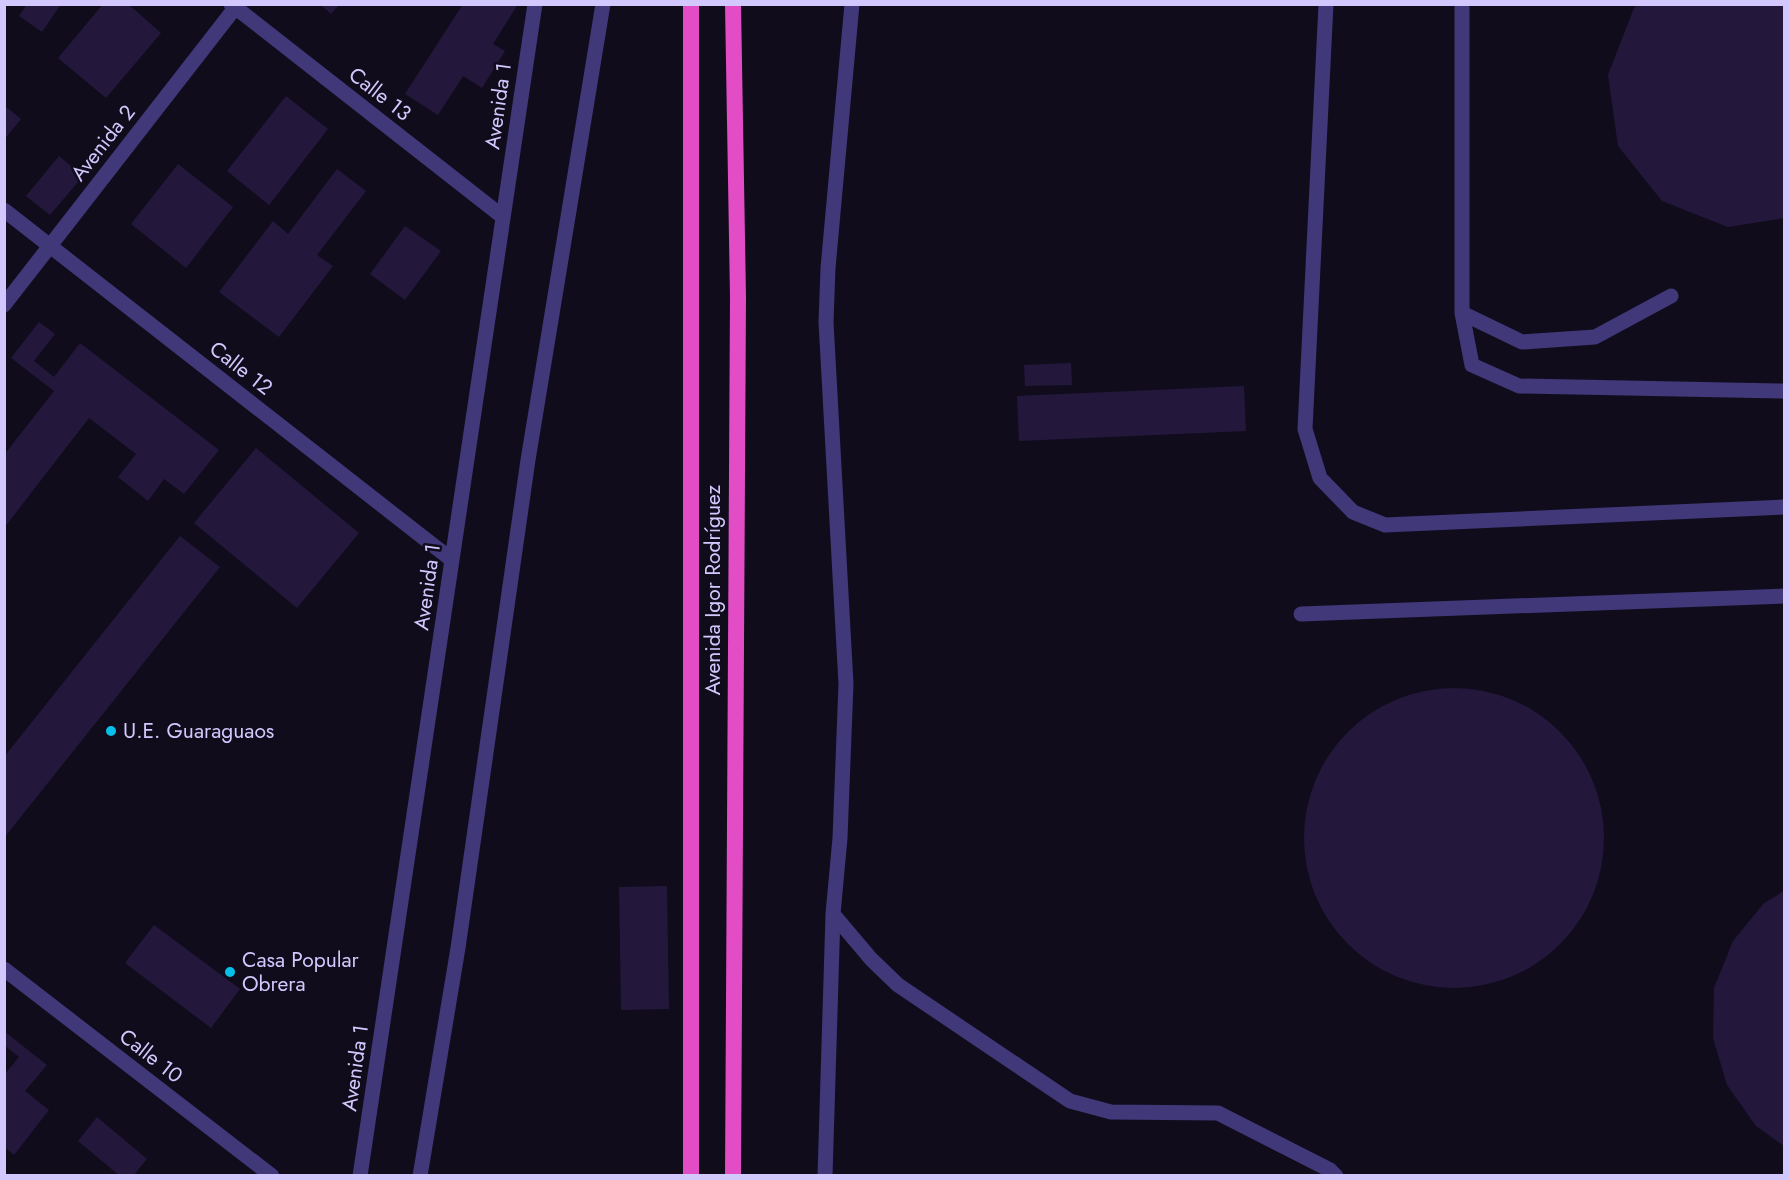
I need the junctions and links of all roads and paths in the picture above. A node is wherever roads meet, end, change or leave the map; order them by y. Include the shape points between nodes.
1 (534, 4) edge
2 (603, 4) edge
3 (691, 4) edge
4 (733, 4) edge
5 (852, 4) edge
6 (1326, 4) edge
7 (1462, 4) edge
8 (233, 6) edge
9 (4, 210) edge
10 (503, 217) junction
11 (50, 246) junction
12 (1671, 296) dead end
13 (4, 305) edge
14 (1462, 313) junction
15 (1785, 391) edge
16 (1785, 507) edge
17 (452, 560) junction
18 (1785, 596) edge
19 (1302, 614) dead end
20 (833, 914) junction
21 (4, 969) edge
22 (272, 1176) edge
23 (360, 1176) edge
24 (420, 1176) edge
25 (691, 1176) edge
26 (733, 1176) edge
27 (825, 1176) edge
28 (1336, 1176) edge

1 - 10 street, Avenida 1
2 - 24 street via 528,460 458,948
3 - 25 highway, Avenida Igor Rodríguez
4 - 26 highway, Avenida Igor Rodríguez via 738,297
5 - 20 street via 826,322 846,684
6 - 16 street via 1305,429 1320,478 1353,512 1385,525
7 - 14 street
8 - 10 street, Calle 13
8 - 11 street, Avenida 2
9 - 11 street, Calle 12
10 - 17 street, Avenida 1
11 - 13 street, Avenida 2
11 - 17 street, Calle 12
12 - 14 street via 1595,337 1522,342
14 - 15 street via 1472,365 1519,386
17 - 23 street, Avenida 1
18 - 19 street
20 - 27 street
20 - 28 street via 898,985 1070,1101 1111,1112 1218,1113
21 - 22 street, Calle 10

